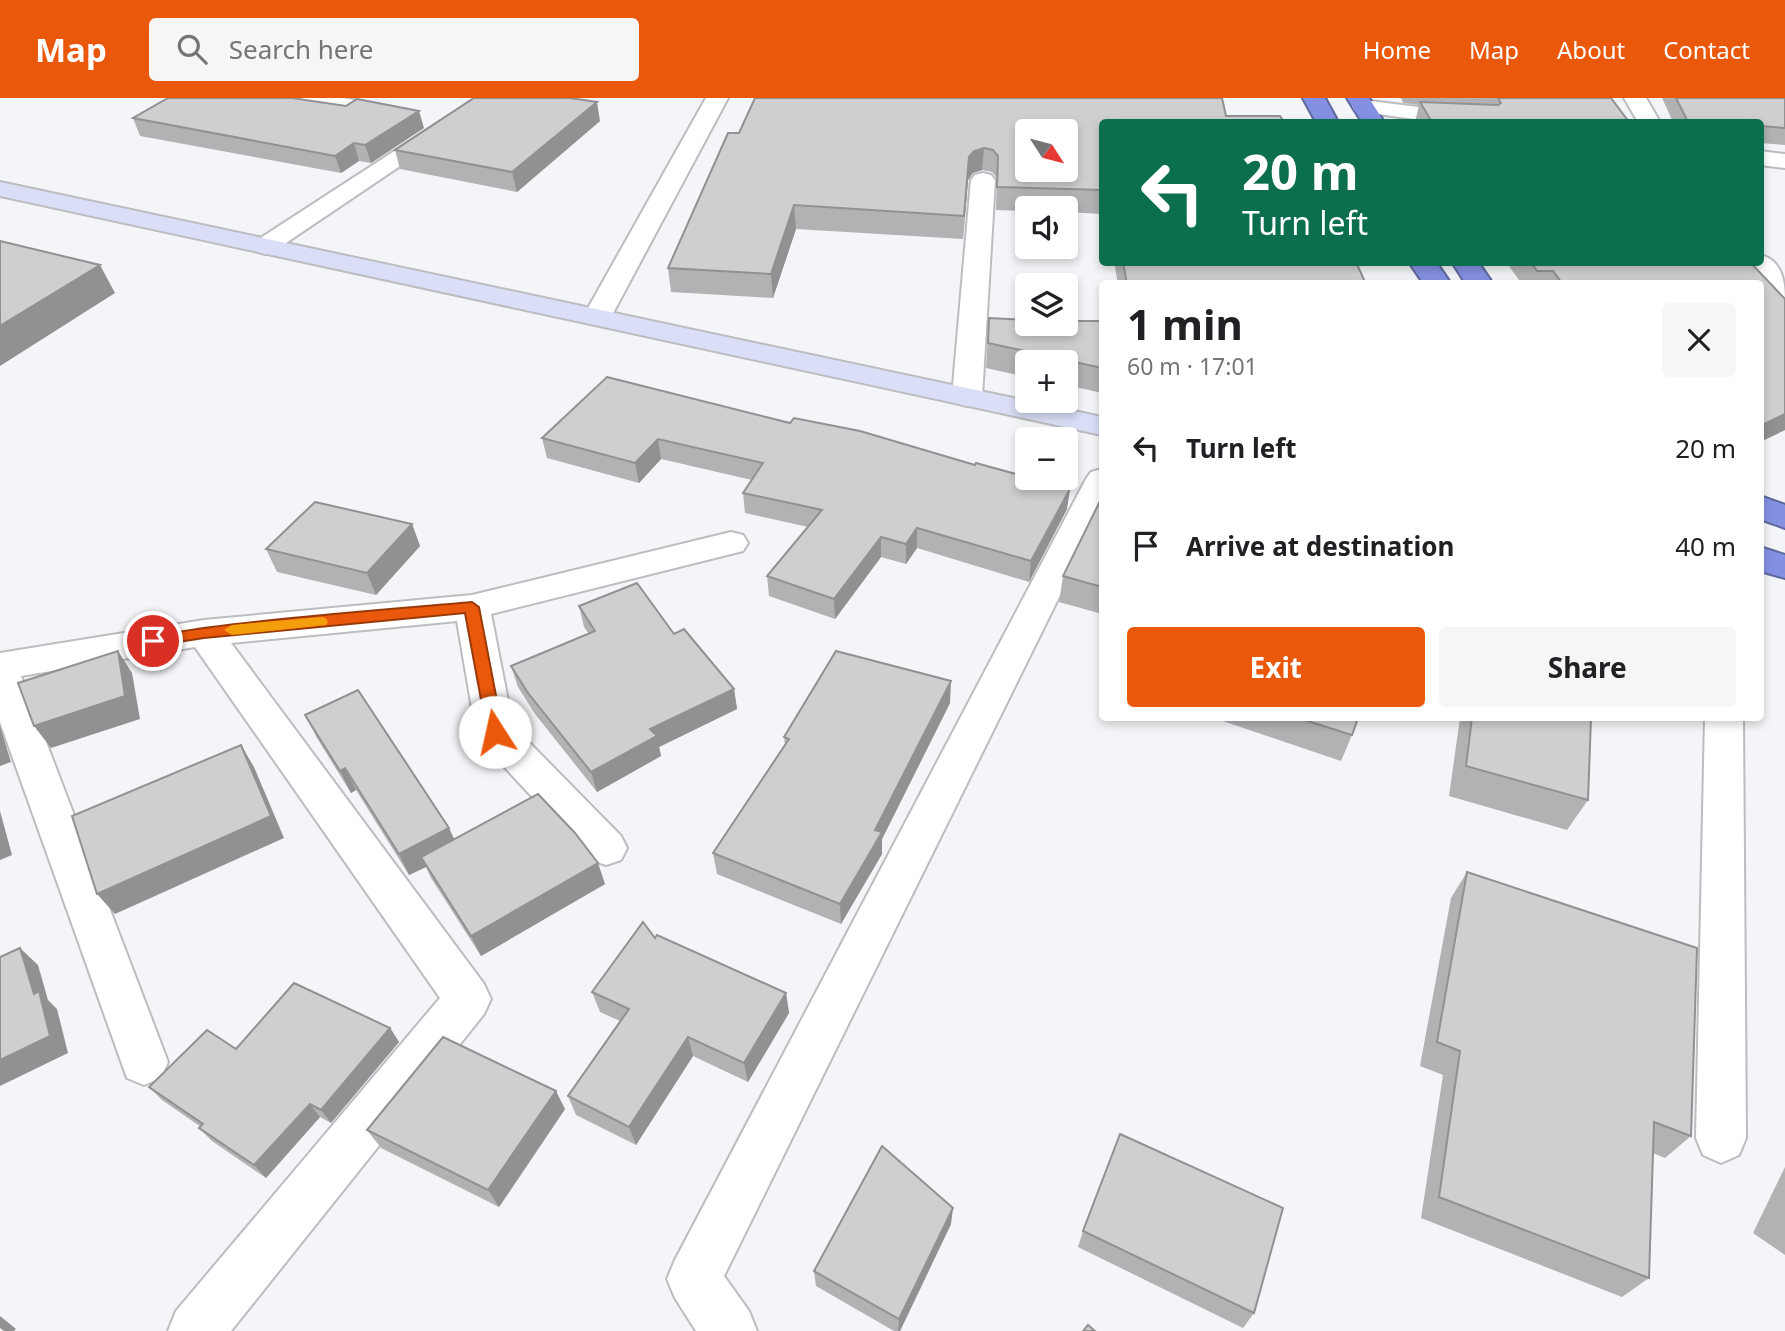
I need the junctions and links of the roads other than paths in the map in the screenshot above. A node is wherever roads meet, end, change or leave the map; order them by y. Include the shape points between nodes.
1 (310, 98) edge
2 (490, 98) edge
3 (717, 98) edge
4 (1314, 98) edge
5 (1635, 98) edge
6 (1365, 109) edge
7 (1325, 119) edge
8 (1453, 119) edge
9 (1647, 119) edge
10 (450, 124) junction
11 (1764, 158) edge
12 (1785, 161) edge
13 (983, 180) edge
14 (0, 189) edge
15 (265, 246) junction
16 (1762, 266) edge
17 (1785, 294) edge
18 (597, 317) junction
19 (967, 397) junction
20 (1099, 425) edge
21 (1099, 485) edge
22 (1764, 508) edge
23 (1785, 517) edge
24 (731, 543) dead end
25 (472, 607) junction
26 (204, 633) junction
27 (0, 667) edge
28 (1724, 721) edge
29 (606, 848) dead end
30 (144, 1062) dead end
31 (1721, 1138) dead end
32 (196, 1331) edge
33 (730, 1331) edge

1 - 10 street
2 - 10 street
3 - 18 street
4 - 7 highway
5 - 9 street
6 - 8 street
10 - 15 street
11 - 12 street
13 - 19 street
14 - 15 main road
15 - 18 main road
16 - 17 street
18 - 19 main road
19 - 20 main road
21 - 33 street via 694,1279
22 - 23 highway
24 - 25 street
25 - 26 street
25 - 29 street via 495,732
26 - 27 street
26 - 32 street via 468,999
27 - 30 street
28 - 31 street

